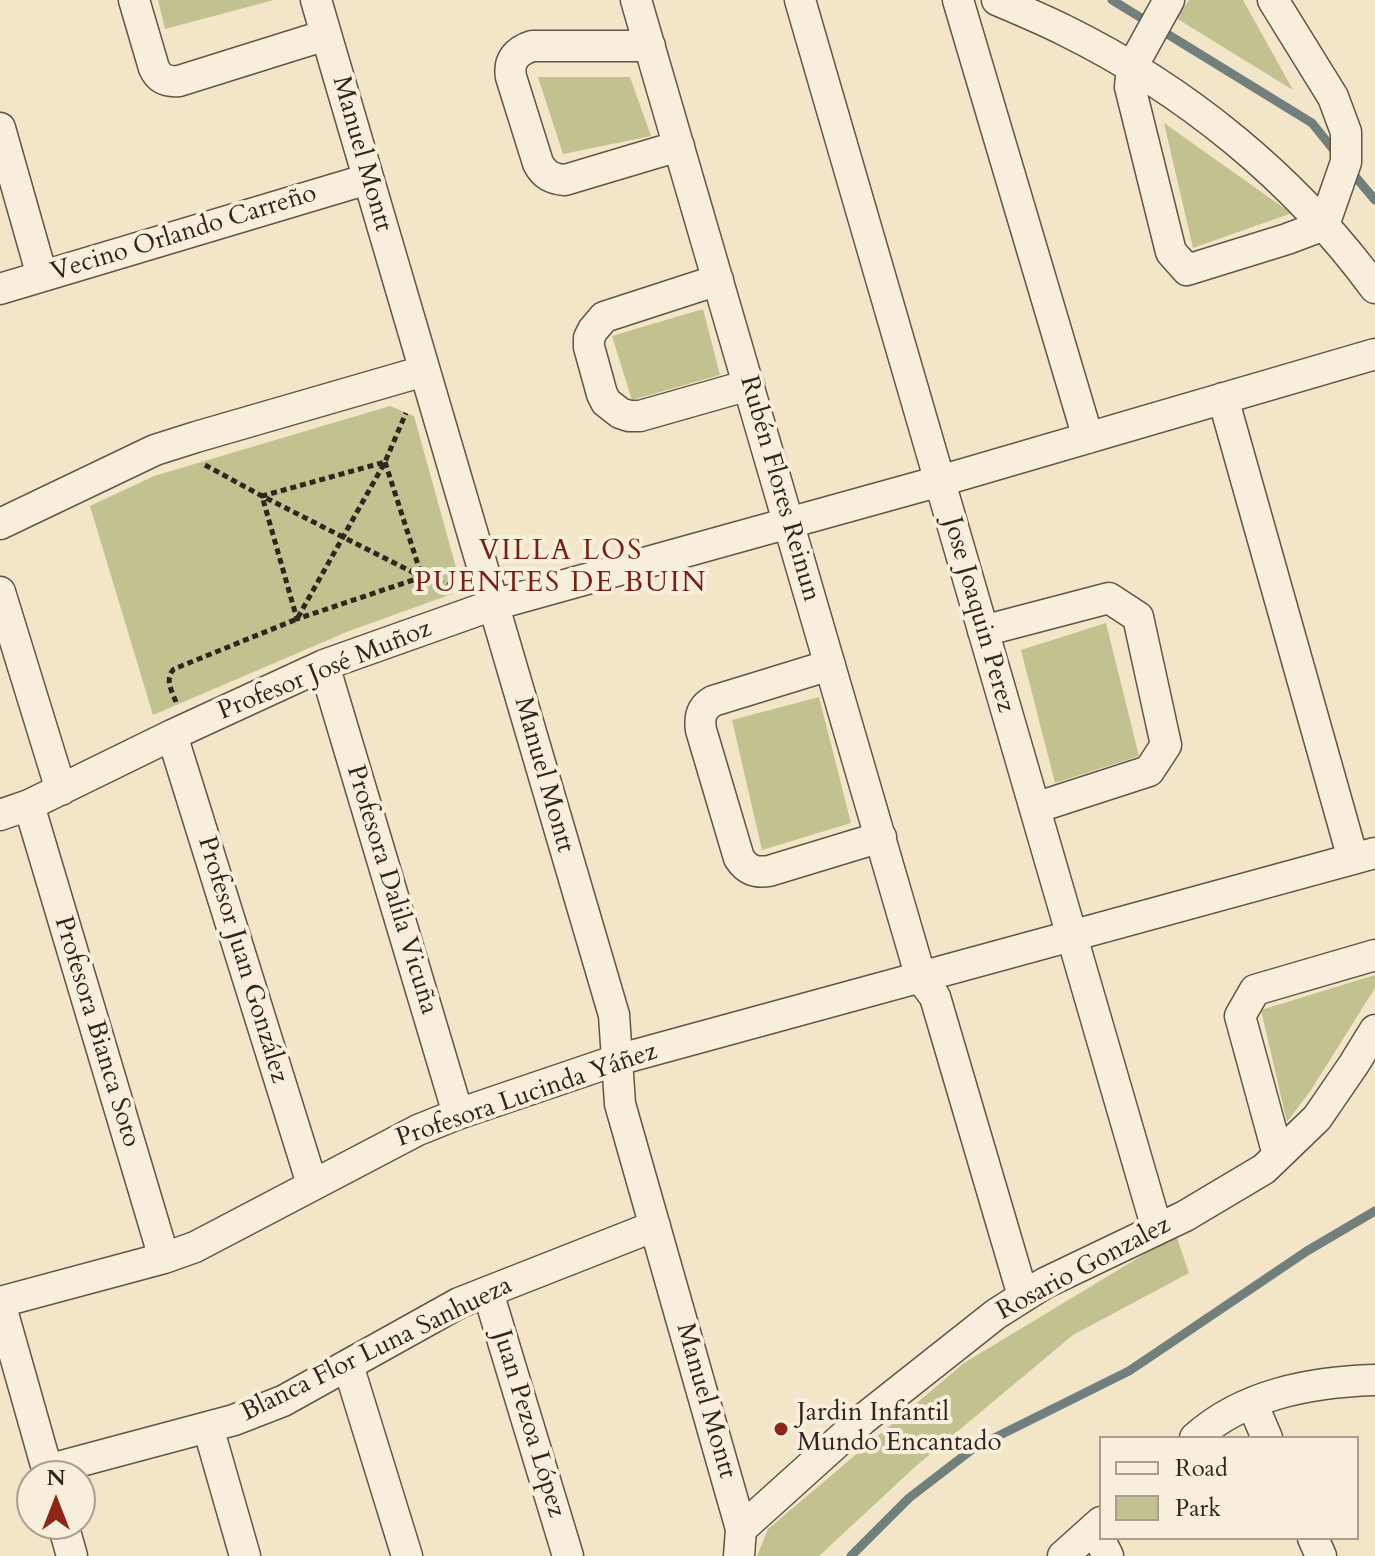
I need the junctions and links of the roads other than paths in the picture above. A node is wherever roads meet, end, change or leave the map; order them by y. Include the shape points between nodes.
1 (134, 0) edge
2 (316, 0) edge
3 (636, 0) edge
4 (800, 0) edge
5 (958, 0) edge
6 (997, 0) edge
7 (1273, 0) edge
8 (1159, 18) edge
9 (326, 35) junction
10 (650, 46) junction
11 (1132, 67) junction
12 (0, 128) edge
13 (679, 146) junction
14 (368, 179) junction
15 (1324, 225) junction
16 (42, 276) junction
17 (718, 280) junction
18 (1375, 288) edge
19 (0, 289) edge
20 (1375, 354) edge
21 (411, 375) junction
22 (749, 385) junction
23 (1223, 398) junction
24 (1088, 438) junction
25 (940, 481) junction
26 (789, 523) junction
27 (0, 524) edge
28 (0, 592) edge
29 (481, 609) junction
30 (983, 631) junction
31 (324, 665) junction
32 (830, 665) junction
33 (179, 732) junction
34 (61, 790) junction
35 (29, 805) junction
36 (1035, 808) junction
37 (0, 815) edge
38 (881, 837) junction
39 (1364, 856) edge
40 (1072, 937) junction
41 (1375, 955) edge
42 (921, 978) junction
43 (1375, 1030) edge
44 (617, 1060) junction
45 (458, 1114) junction
46 (1278, 1155) junction
47 (312, 1184) junction
48 (655, 1226) junction
49 (1157, 1229) junction
50 (164, 1258) junction
51 (488, 1292) junction
52 (1023, 1296) junction
53 (0, 1303) edge
54 (348, 1365) junction
55 (1375, 1380) edge
56 (1252, 1403) junction
57 (208, 1427) junction
58 (1198, 1436) edge
59 (1266, 1436) edge
60 (44, 1460) edge
61 (93, 1460) edge
62 (1098, 1525) edge
63 (740, 1543) edge
64 (245, 1556) edge
65 (407, 1556) edge
66 (568, 1556) edge
67 (1063, 1556) edge

1 - 9 street via 154,68 167,81
2 - 9 street, Manuel Montt
3 - 10 street, Rubén Flores Reinun
4 - 25 street, Jose Joaquin Perez
5 - 24 street
6 - 11 street
7 - 15 street via 1333,97 1346,132 1344,168
8 - 11 street
9 - 14 street, Manuel Montt
10 - 13 street, Rubén Flores Reinun
10 - 13 street via 532,46 514,57 511,77 538,163 551,178 565,180
11 - 15 street via 1247,149
11 - 15 street via 1130,87 1171,252 1187,270
12 - 16 street
13 - 17 street, Rubén Flores Reinun
14 - 16 street, Vecino Orlando Carreño
14 - 21 street, Manuel Montt
15 - 18 street
16 - 19 street, Vecino Orlando Carreño
17 - 22 street, Rubén Flores Reinun
17 - 22 street via 604,317 589,338 590,356 606,402 629,416
20 - 23 street, Profesor José Muñoz
21 - 27 street via 169,446
21 - 29 street, Manuel Montt
22 - 26 street, Rubén Flores Reinun
23 - 24 street, Profesor José Muñoz
23 - 39 street
24 - 25 street, Profesor José Muñoz
25 - 26 street, Profesor José Muñoz
25 - 30 street, Jose Joaquin Perez
26 - 29 street, Profesor José Muñoz
26 - 32 street, Rubén Flores Reinun
28 - 34 street
29 - 31 street, Profesor José Muñoz
29 - 44 street, Manuel Montt via 614,1015
30 - 36 street, Jose Joaquin Perez
30 - 36 street via 1109,598 1138,617 1166,745 1149,771
31 - 33 street, Profesor José Muñoz
31 - 45 street, Profesora Dalila Vicuña
32 - 38 street, Rubén Flores Reinun
32 - 38 street via 713,701 701,712 701,730 739,858 751,871 769,871
33 - 34 street, Profesor José Muñoz
33 - 47 street, Profesor Juan González
34 - 35 street, Profesor José Muñoz
35 - 37 street, Profesor José Muñoz
35 - 50 street, Profesora Bianca Soto
36 - 40 street, Jose Joaquin Perez
38 - 42 street, Rubén Flores Reinun
39 - 40 street, Profesora Lucinda Yáñez
40 - 42 street, Profesora Lucinda Yáñez
40 - 49 street, Jose Joaquin Perez
41 - 46 street via 1255,990 1240,1016
42 - 44 street, Profesora Lucinda Yáñez
42 - 52 street, Rubén Flores Reinun via 935,997
43 - 46 street, Rosario Gonzalez via 1317,1118
44 - 45 street, Profesora Lucinda Yáñez
44 - 48 street, Manuel Montt via 620,1104
45 - 47 street, Profesora Lucinda Yáñez
46 - 49 street, Rosario Gonzalez via 1264,1169
47 - 50 street, Profesora Lucinda Yáñez via 195,1247
48 - 51 street, Blanca Flor Luna Sanhueza
48 - 63 street, Manuel Montt
49 - 52 street, Rosario Gonzalez
50 - 53 street, Profesora Lucinda Yáñez
51 - 54 street, Blanca Flor Luna Sanhueza
51 - 66 street, Juan Pezoa López
52 - 63 street, Rosario Gonzalez via 896,1392 811,1465
53 - 60 street
54 - 57 street, Blanca Flor Luna Sanhueza via 283,1401
54 - 65 street
55 - 56 street via 1310,1386
56 - 58 street via 1226,1414
56 - 59 street
57 - 61 street, Blanca Flor Luna Sanhueza
57 - 64 street
62 - 67 street

